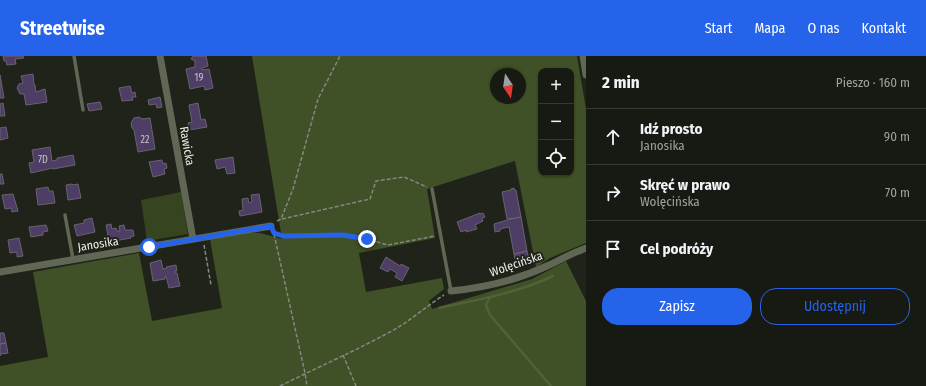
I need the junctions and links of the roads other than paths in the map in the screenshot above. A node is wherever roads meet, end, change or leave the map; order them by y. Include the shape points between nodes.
1 (74, 56) edge
2 (160, 56) edge
3 (583, 56) edge
4 (586, 75) edge
5 (83, 110) dead end
6 (432, 189) road end
7 (65, 215) dead end
8 (273, 229) road end
9 (193, 239) junction
10 (586, 248) edge
11 (73, 260) junction
12 (0, 272) edge
13 (451, 291) joint

1 - 5 lane
2 - 9 street, Rawicka
3 - 4 street
6 - 13 lane
7 - 11 lane
8 - 9 street, Janosika
9 - 11 street, Janosika
10 - 13 street, Wolęcińska via 522,275 475,289
11 - 12 street, Janosika

